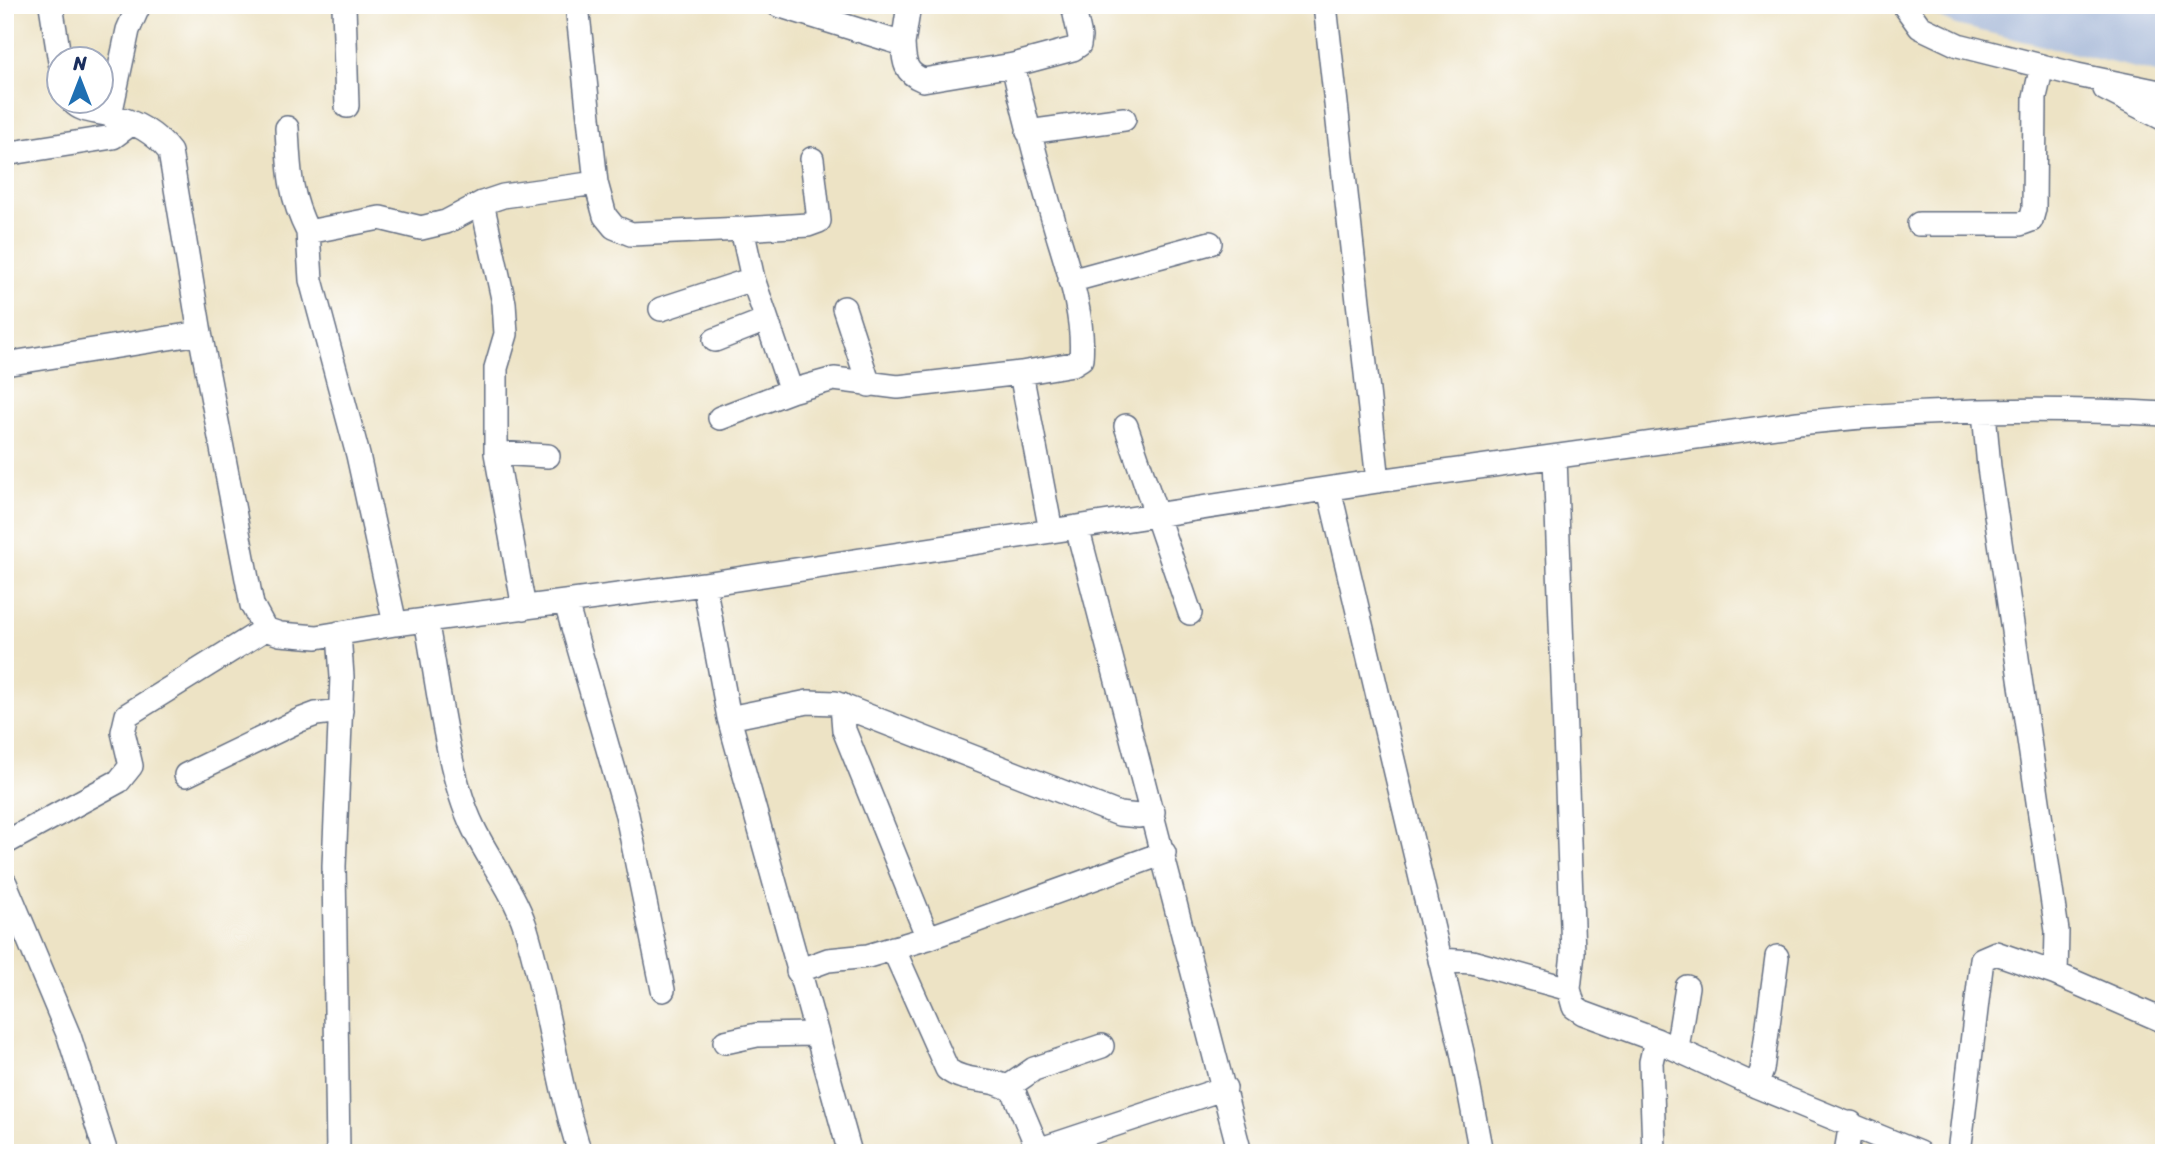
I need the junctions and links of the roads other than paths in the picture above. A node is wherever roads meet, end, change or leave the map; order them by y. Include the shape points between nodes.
1 (51, 5) edge
2 (139, 5) edge
3 (345, 5) edge
4 (577, 5) edge
5 (778, 5) edge
6 (909, 5) edge
7 (1073, 5) edge
8 (1325, 5) edge
9 (1904, 5) edge
10 (903, 44) junction
11 (57, 46) edge
12 (1013, 65) junction
13 (2042, 66) junction
14 (2077, 75) junction
15 (116, 87) edge
16 (2164, 93) edge
17 (347, 106) dead end
18 (72, 116) edge
19 (113, 116) edge
20 (1124, 119) dead end
21 (2164, 119) edge
22 (132, 123) junction
23 (287, 128) dead end
24 (1028, 132) junction
25 (73, 143) junction
26 (5, 154) edge
27 (812, 159) dead end
28 (596, 183) junction
29 (482, 203) junction
30 (1919, 224) dead end
31 (742, 229) junction
32 (308, 232) junction
33 (1210, 243) dead end
34 (753, 279) junction
35 (1070, 281) junction
36 (844, 308) dead end
37 (662, 309) dead end
38 (766, 320) junction
39 (200, 333) junction
40 (715, 340) dead end
41 (5, 364) edge
42 (1021, 373) junction
43 (869, 385) junction
44 (792, 391) junction
45 (1984, 412) junction
46 (2164, 414) edge
47 (720, 418) dead end
48 (1126, 426) dead end
49 (496, 453) junction
50 (548, 456) dead end
51 (1555, 457) junction
52 (1378, 481) junction
53 (1329, 489) junction
54 (1158, 514) junction
55 (1077, 527) junction
56 (1051, 531) junction
57 (704, 584) junction
58 (566, 603) junction
59 (524, 608) junction
60 (1189, 613) dead end
61 (426, 620) junction
62 (396, 624) junction
63 (265, 629) junction
64 (339, 633) junction
65 (842, 705) junction
66 (341, 711) junction
67 (729, 718) junction
68 (186, 775) dead end
69 (1153, 812) junction
70 (5, 843) edge
71 (1164, 853) junction
72 (5, 883) edge
73 (928, 938) junction
74 (894, 948) junction
75 (1777, 957) dead end
76 (1440, 960) junction
77 (798, 971) junction
78 (2056, 974) junction
79 (1687, 987) dead end
80 (1569, 989) junction
81 (663, 990) dead end
82 (2164, 1021) edge
83 (814, 1034) junction
84 (724, 1042) dead end
85 (1666, 1044) junction
86 (1102, 1046) dead end
87 (1756, 1086) junction
88 (1008, 1087) junction
89 (1225, 1088) junction
90 (1851, 1123) junction
91 (1654, 1150) dead end
92 (1034, 1151) edge
93 (106, 1153) edge
94 (338, 1153) edge
95 (580, 1153) edge
96 (850, 1153) edge
97 (1240, 1153) edge
98 (1480, 1153) edge
99 (1846, 1153) edge
100 (1919, 1153) edge
101 (1959, 1153) edge

1 - 11 street
2 - 15 street via 128,30
3 - 17 street
4 - 28 street
5 - 10 street
6 - 10 street
7 - 12 street via 1079,45
8 - 52 street
9 - 13 street via 1920,27 1934,36
10 - 12 street via 905,66 923,80
12 - 24 street
13 - 14 street
13 - 30 street via 2035,97 2031,220 2020,224
14 - 16 street
14 - 21 street
18 - 25 street
19 - 22 street
20 - 24 street
22 - 25 street via 113,137
22 - 39 street via 162,141 170,152
23 - 32 street via 290,186
24 - 35 street
25 - 26 street
27 - 31 street via 819,221
28 - 29 street
28 - 31 street via 605,216 614,228 631,234
29 - 32 street via 446,222 421,228 380,218
29 - 49 street via 504,303 506,334 496,368
31 - 34 street
32 - 62 street via 311,280 359,455
33 - 35 street
34 - 37 street
34 - 38 street
35 - 42 street via 1082,359
36 - 43 street
38 - 40 street
38 - 44 street
39 - 41 street
39 - 63 street via 251,605
42 - 43 street via 898,387
42 - 56 street
43 - 44 street via 834,379
44 - 47 street
45 - 46 street
45 - 51 street via 1847,418
45 - 78 street via 2057,931
48 - 54 street
49 - 50 street
49 - 59 street
51 - 52 street
51 - 80 street via 1569,768 1573,953
52 - 53 street
53 - 54 street
53 - 76 street
54 - 55 street
54 - 60 street
55 - 56 street
55 - 69 street
56 - 57 street
57 - 58 street
57 - 67 street
58 - 59 street
58 - 81 street via 626,815
59 - 61 street
61 - 62 street
61 - 95 street via 460,792 473,828 524,923 557,1075
62 - 64 street
63 - 64 street via 301,636
63 - 70 street via 127,715 123,732 131,766 119,780
64 - 66 street
65 - 67 street via 808,702
65 - 69 street via 1119,814
65 - 73 street via 844,730
66 - 68 street via 300,720
66 - 94 street via 334,866
67 - 77 street
69 - 71 street
71 - 73 street
71 - 89 street
72 - 93 street via 69,1036
73 - 74 street
74 - 77 street via 828,960
74 - 88 street via 947,1069 966,1079
75 - 87 street
76 - 80 street via 1472,962
76 - 98 street
77 - 83 street
78 - 82 street
78 - 101 street via 1996,953 1982,959
79 - 85 street
80 - 85 street via 1574,1007 1583,1013
83 - 84 street via 757,1035
83 - 96 street
85 - 87 street
85 - 91 street via 1651,1062
86 - 88 street via 1034,1069
87 - 90 street
88 - 92 street via 1014,1092
89 - 92 street
89 - 97 street
90 - 99 street
90 - 100 street

